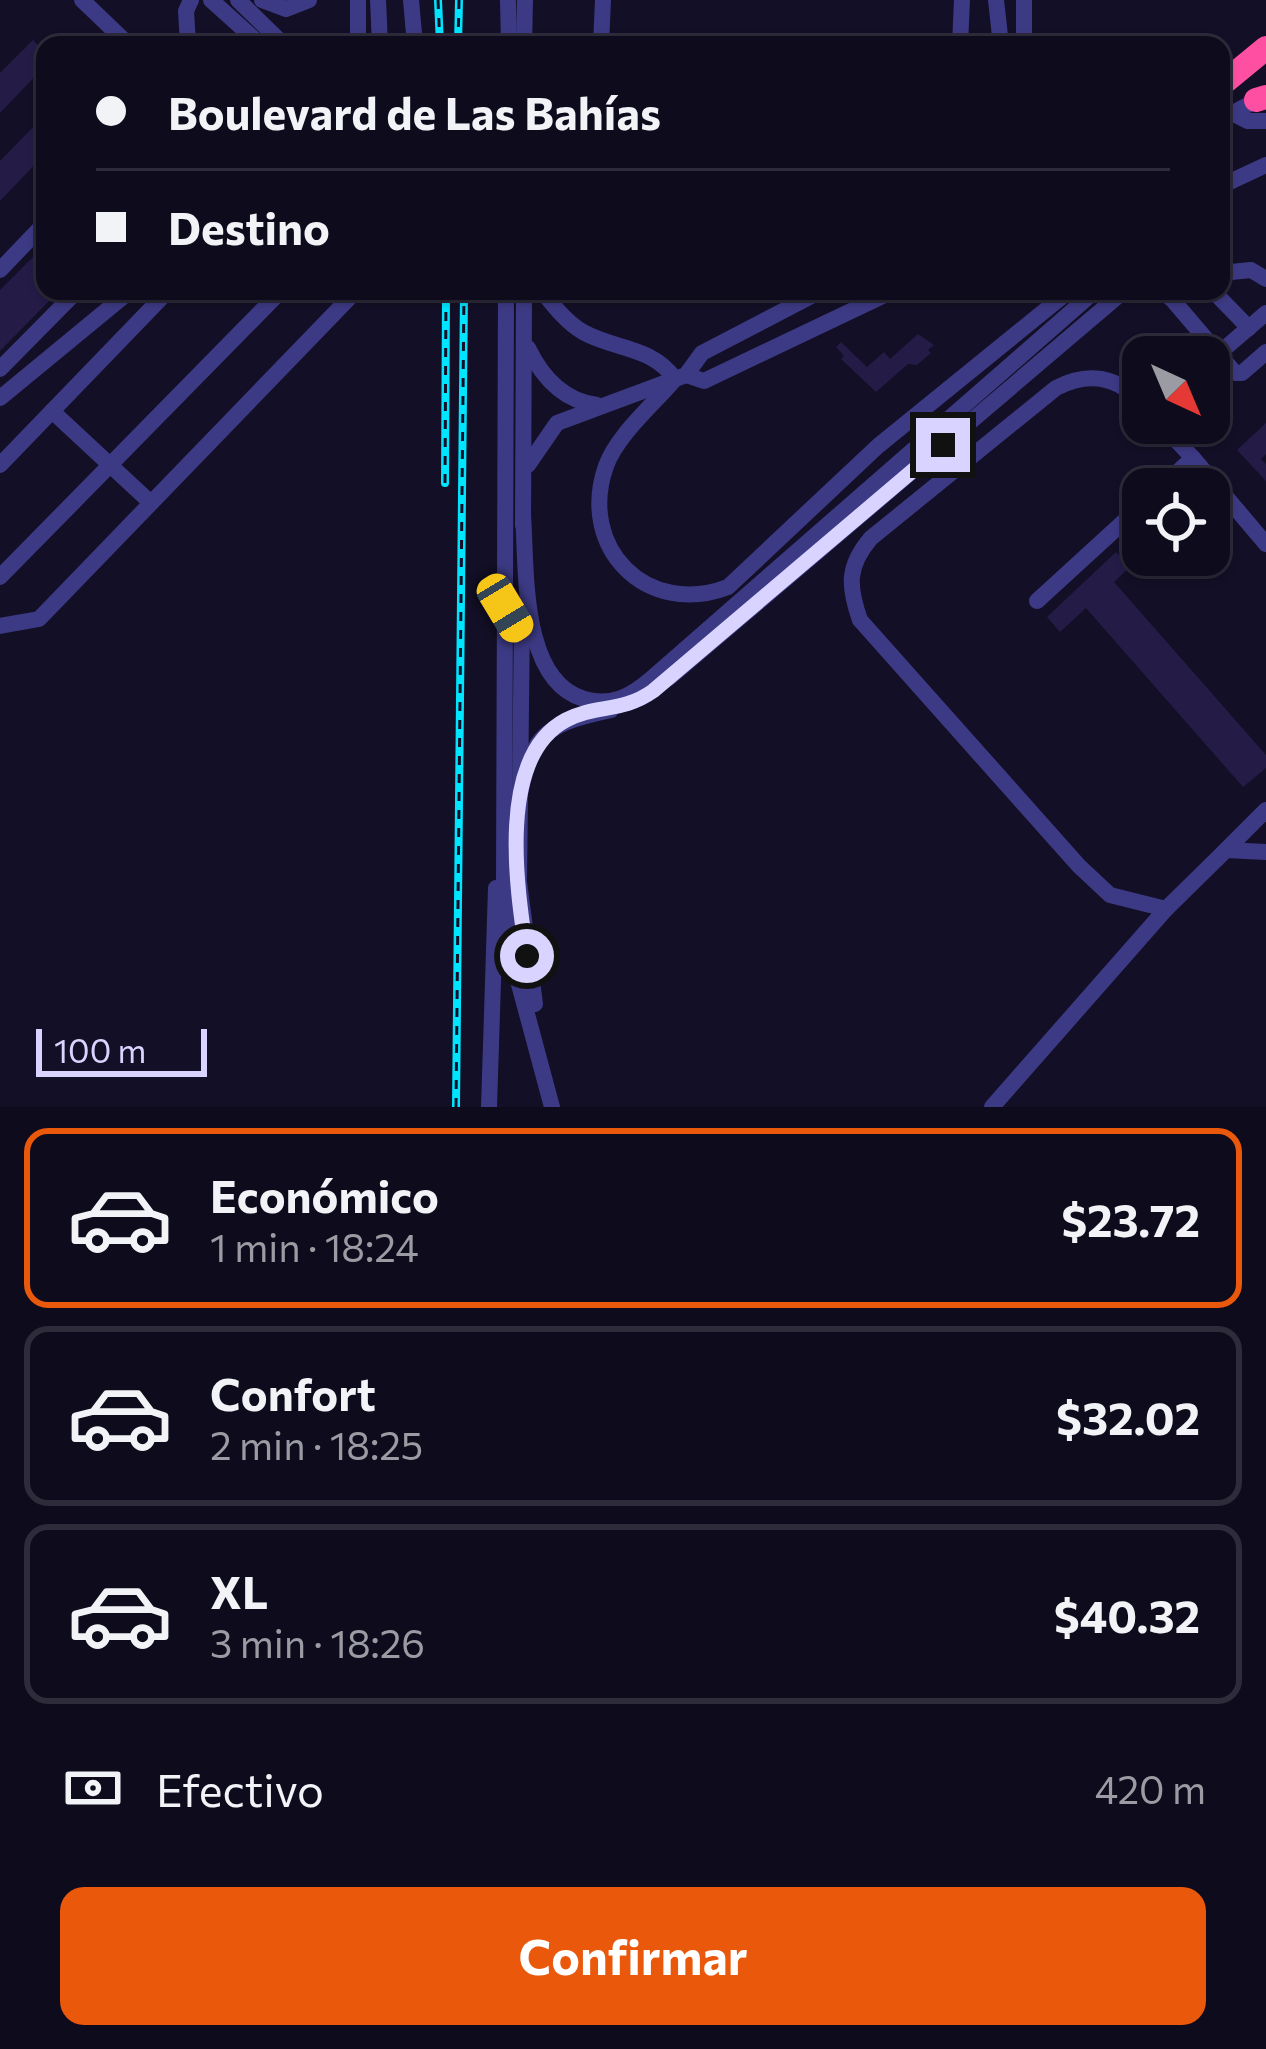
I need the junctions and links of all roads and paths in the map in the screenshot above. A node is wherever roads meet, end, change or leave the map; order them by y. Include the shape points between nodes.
1 (82, 0) edge
2 (191, 0) edge
3 (211, 0) edge
4 (238, 0) edge
5 (262, 0) edge
6 (309, 0) edge
7 (358, 0) edge
8 (378, 0) edge
9 (411, 0) edge
10 (508, 0) edge
11 (525, 0) edge
12 (603, 0) edge
13 (962, 0) edge
14 (996, 0) edge
15 (1024, 0) edge
16 (120, 36) edge
17 (187, 36) edge
18 (251, 36) edge
19 (275, 36) edge
20 (358, 36) edge
21 (380, 36) edge
22 (414, 36) edge
23 (508, 36) edge
24 (524, 36) edge
25 (601, 36) edge
26 (960, 36) edge
27 (1000, 36) edge
28 (1024, 36) edge
29 (1266, 48) edge
30 (1266, 63) edge
31 (1230, 78) edge
32 (1230, 81) edge
33 (1264, 103) edge
34 (1230, 115) edge
35 (1266, 165) edge
36 (1230, 182) edge
37 (36, 232) edge
38 (0, 269) edge
39 (1230, 272) edge
40 (1266, 279) edge
41 (69, 300) edge
42 (117, 300) edge
43 (159, 300) edge
44 (271, 300) edge
45 (347, 300) edge
46 (506, 300) edge
47 (524, 300) edge
48 (551, 300) edge
49 (803, 300) edge
50 (874, 300) edge
51 (1058, 300) edge
52 (1085, 300) edge
53 (1113, 300) edge
54 (1173, 300) edge
55 (1219, 300) edge
56 (1266, 313) edge
57 (1249, 328) junction
58 (1201, 336) edge
59 (526, 345) junction
60 (1230, 345) edge
61 (1266, 352) edge
62 (1230, 370) edge
63 (5, 375) edge
64 (680, 377) junction
65 (1122, 388) edge
66 (0, 398) edge
67 (610, 405) junction
68 (52, 411) junction
69 (1180, 444) edge
70 (1193, 458) junction
71 (0, 465) edge
72 (110, 465) junction
73 (1182, 468) edge
74 (524, 477) junction
75 (152, 503) junction
76 (523, 515) junction
77 (1122, 523) edge
78 (1266, 544) edge
79 (0, 577) edge
80 (1037, 601) dead end
81 (505, 608) junction
82 (0, 626) edge
83 (522, 638) junction
84 (611, 707) junction
85 (519, 799) junction
86 (1266, 809) edge
87 (502, 834) junction
88 (1226, 850) junction
89 (1266, 852) edge
90 (1166, 909) junction
91 (550, 1100) edge
92 (489, 1107) edge
93 (992, 1107) edge

1 - 16 street
2 - 17 street
3 - 18 street
4 - 19 street
5 - 6 street via 286,9
7 - 20 street
8 - 21 street
9 - 22 street
10 - 23 street
11 - 24 street
12 - 25 street
13 - 26 street
14 - 27 street
15 - 28 street
29 - 31 highway
30 - 32 street
33 - 34 street
35 - 36 street
37 - 38 street
39 - 40 street via 1251,270
41 - 63 street
42 - 63 street
43 - 68 street
44 - 72 street
45 - 75 street
46 - 81 street
47 - 59 street
48 - 64 street via 583,332 657,359
49 - 64 street via 702,352
50 - 64 street via 704,381
51 - 64 street via 878,446 728,586 703,596 644,584 620,564 597,503 608,459
52 - 84 street
53 - 84 street via 653,691
54 - 58 street
55 - 57 street
56 - 57 street
57 - 60 street
59 - 67 street via 562,392
59 - 74 street
61 - 62 street via 1242,373
63 - 66 street
64 - 67 street
65 - 90 street via 1078,376 1056,388 871,538 854,558 850,590 860,620 1079,866 1110,895
67 - 74 street via 557,423 531,454
68 - 71 street
68 - 72 street
69 - 70 street
70 - 73 street
70 - 78 street
72 - 75 street
72 - 79 street
74 - 76 street
75 - 82 street via 39,619
76 - 83 street
76 - 84 street via 529,609 545,663 559,686
77 - 80 street
81 - 83 street
81 - 87 street
83 - 84 street via 555,692 578,707
83 - 85 street
84 - 85 street via 574,716 542,739
85 - 91 street via 521,919
86 - 88 street
87 - 91 street via 510,942
87 - 92 street
88 - 89 street
88 - 90 street
90 - 93 street

